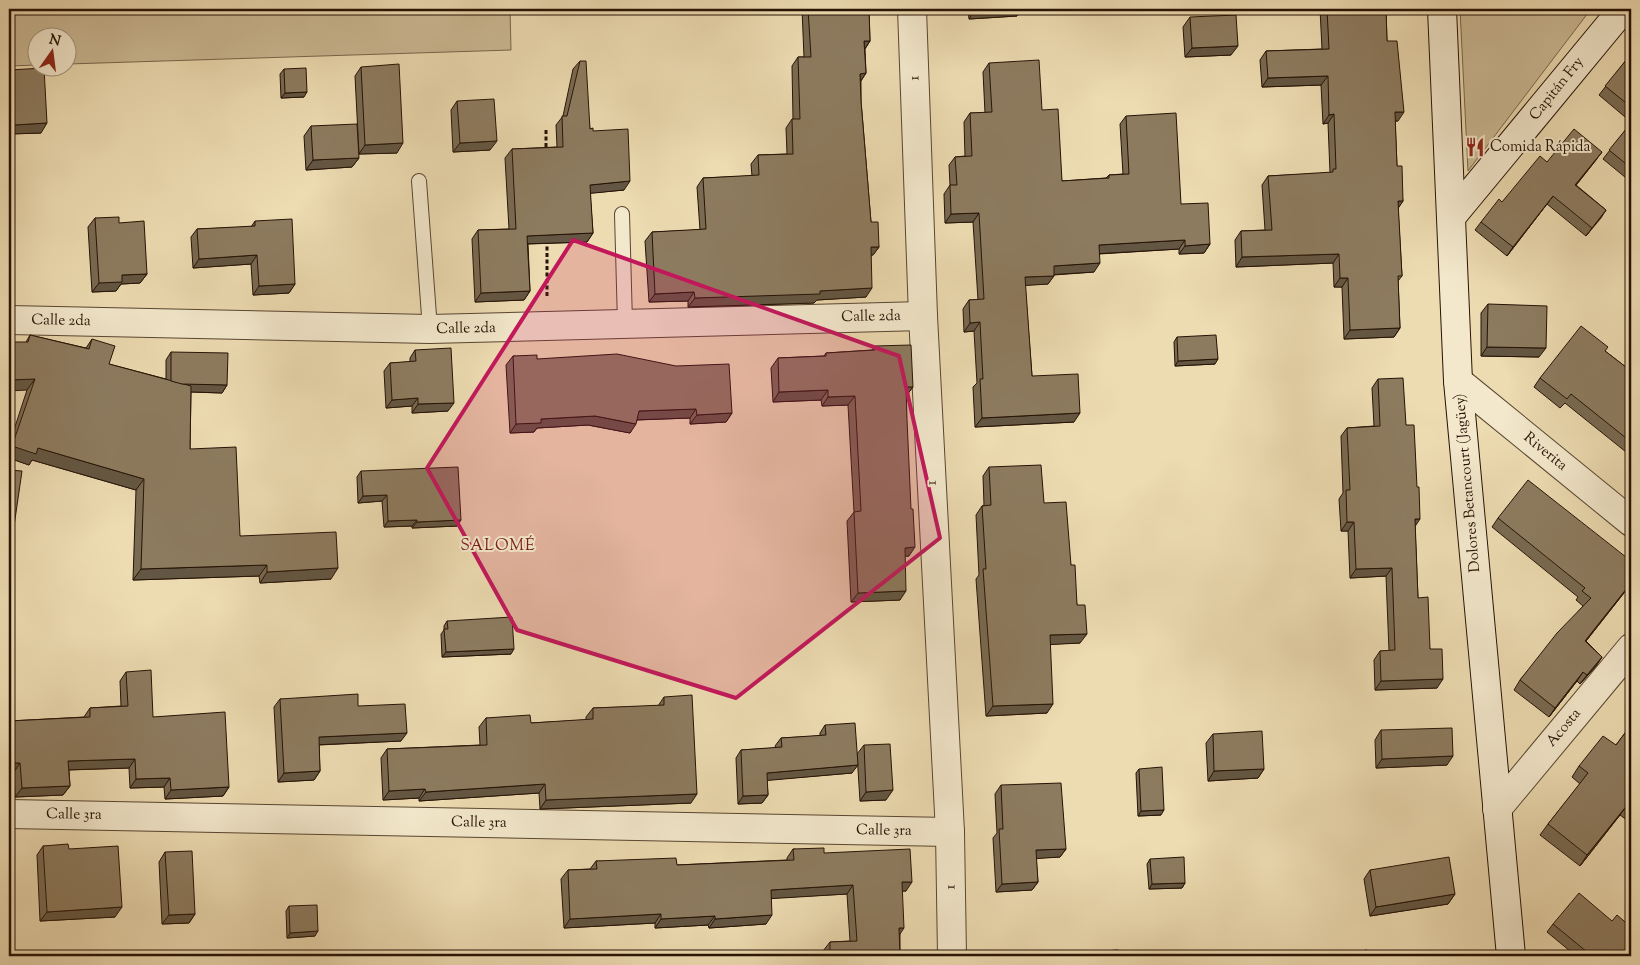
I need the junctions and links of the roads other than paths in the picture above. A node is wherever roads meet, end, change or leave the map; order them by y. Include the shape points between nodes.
1 (912, 9) edge
2 (1442, 9) edge
3 (1623, 9) edge
4 (418, 181) dead end
5 (622, 214) dead end
6 (1452, 216) junction
7 (923, 316) junction
8 (9, 320) edge
9 (625, 322) junction
10 (430, 329) junction
11 (1458, 381) junction
12 (1631, 522) edge
13 (1631, 648) edge
14 (1497, 809) junction
15 (9, 814) edge
16 (950, 832) junction
17 (952, 956) edge
18 (1511, 956) edge

1 - 7 street, 1
2 - 6 street, Dolores Betancourt (Jagüey)
3 - 6 street, Capitán Fry
4 - 10 lane
5 - 9 lane
6 - 11 street, Dolores Betancourt (Jagüey)
7 - 9 street, Calle 2da
7 - 16 street, 1
8 - 10 street, Calle 2da
9 - 10 street, Calle 2da
11 - 12 street, Riverita
11 - 14 street, Dolores Betancourt (Jagüey)
13 - 14 street, Acosta
14 - 18 street, Dolores Betancourt (Jagüey)
15 - 16 street, Calle 3ra
16 - 17 street, 1

